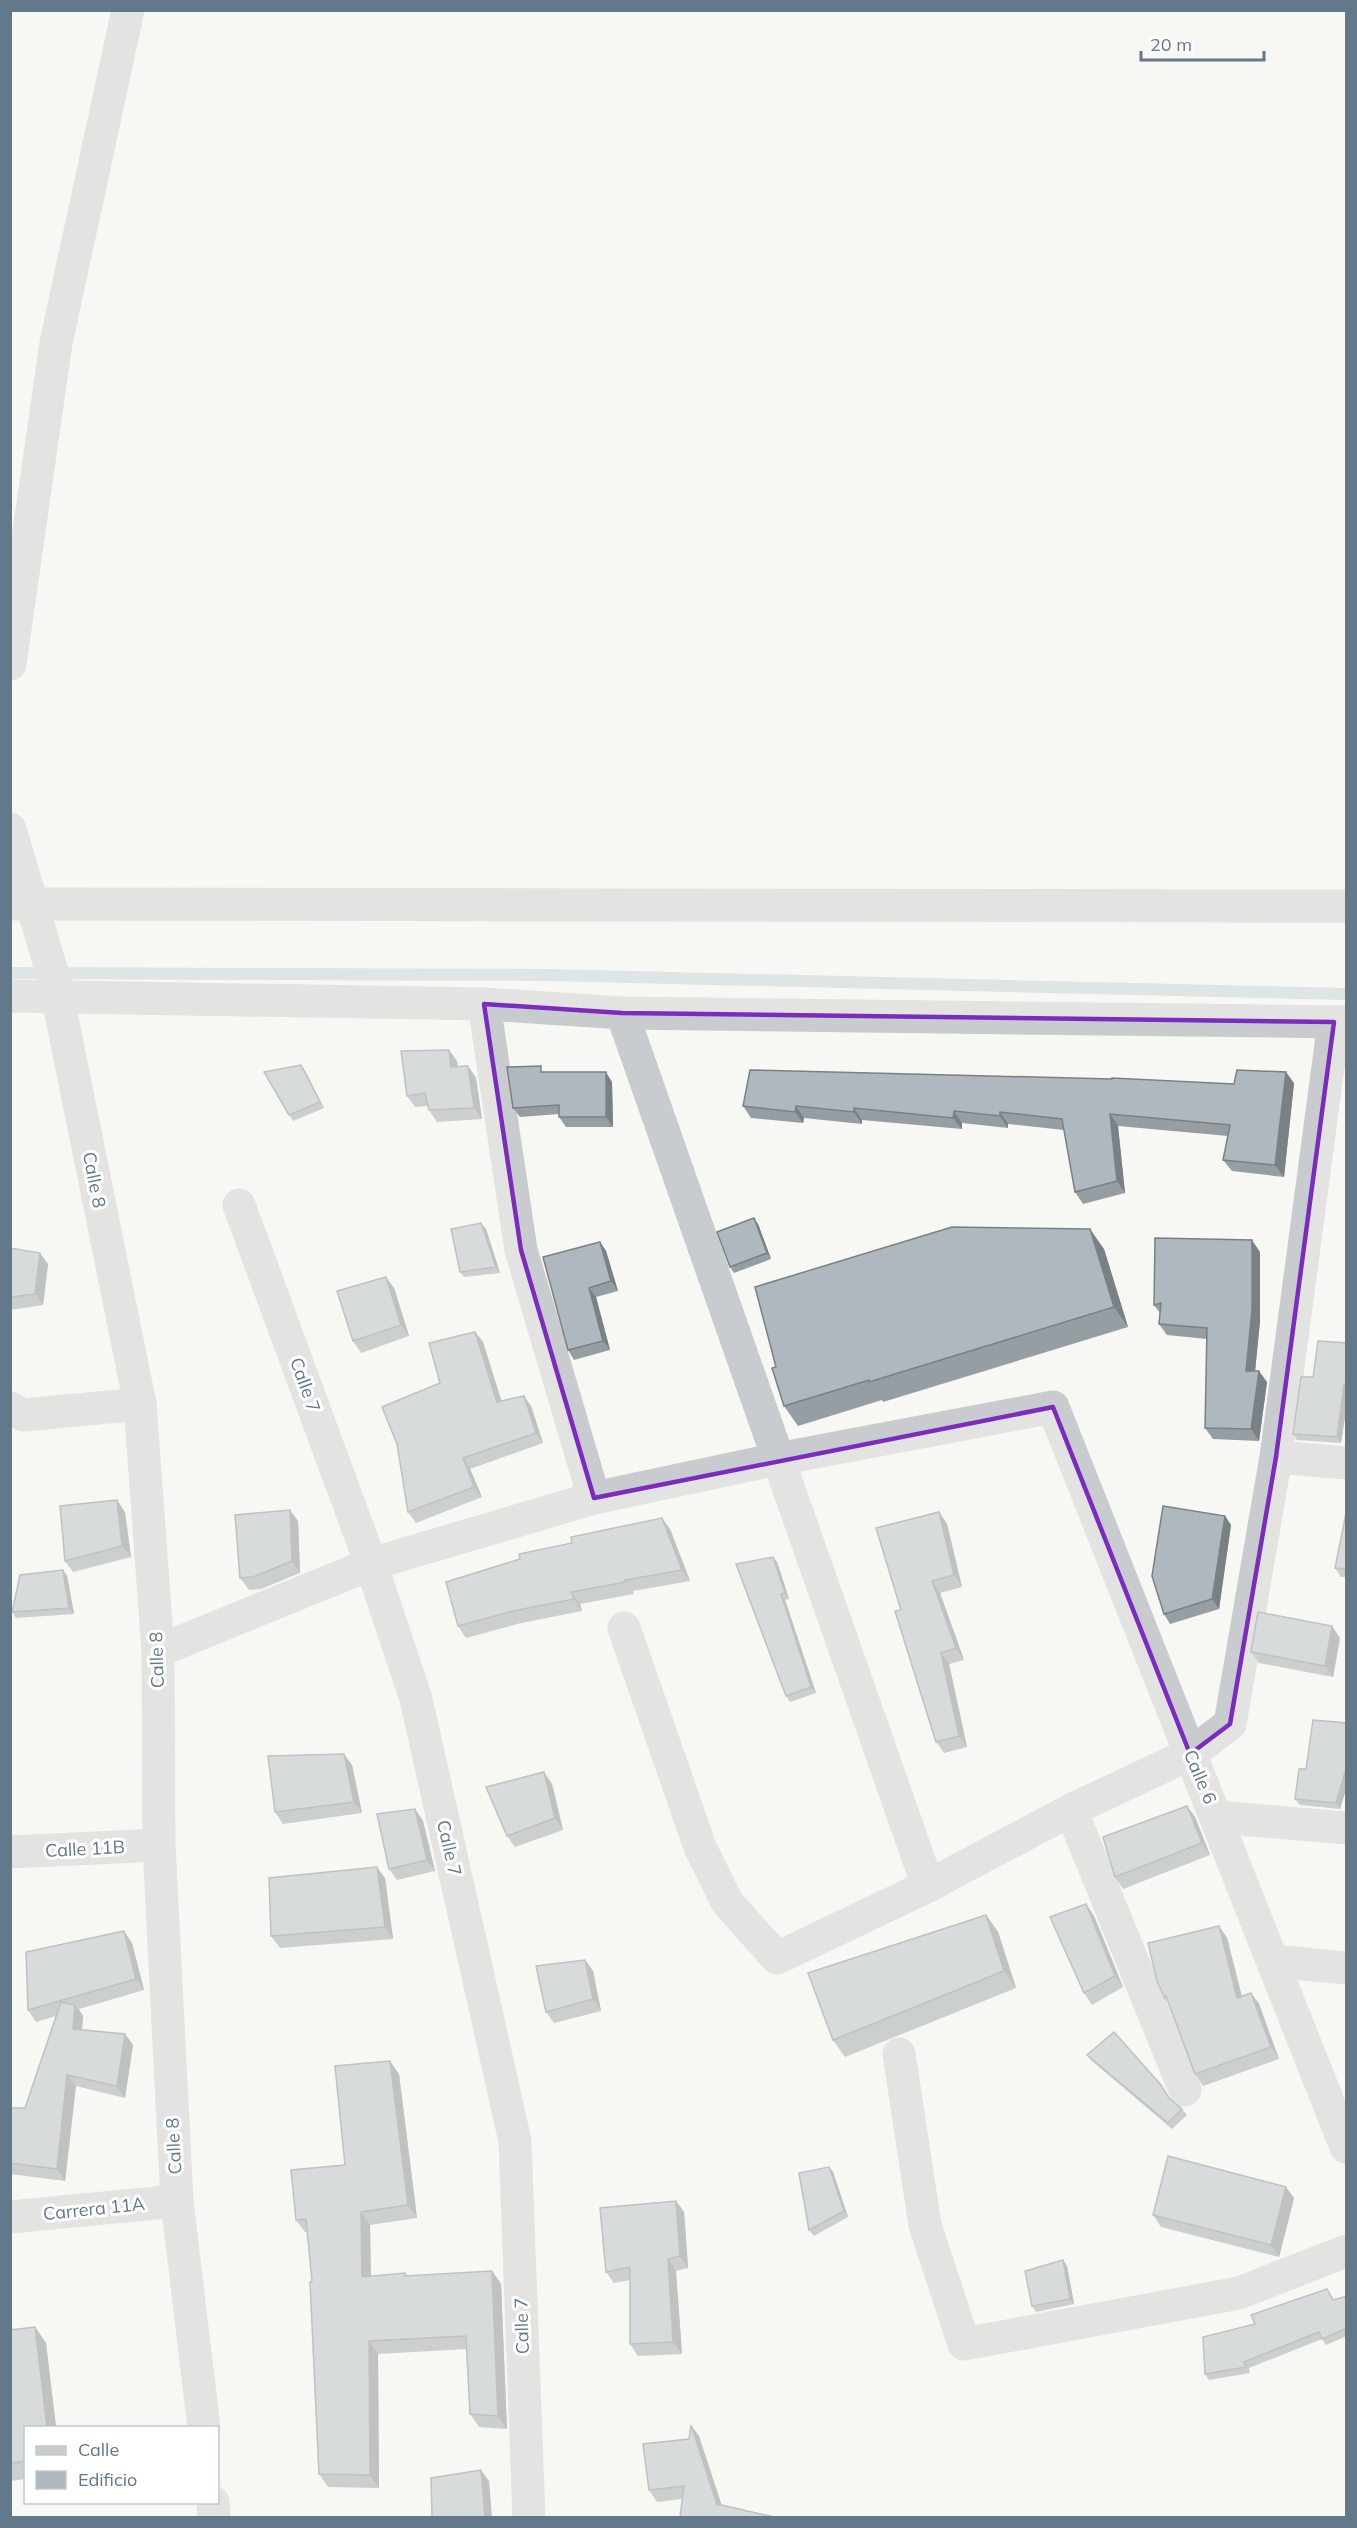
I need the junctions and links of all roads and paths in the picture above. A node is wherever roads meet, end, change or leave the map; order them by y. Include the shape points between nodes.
1 (128, 10) edge
2 (10, 664) edge
3 (10, 829) edge
4 (1347, 906) edge
5 (26, 911) edge
6 (55, 987) junction
7 (10, 996) edge
8 (484, 1004) junction
9 (622, 1013) junction
10 (1340, 1022) edge
11 (238, 1205) dead end
12 (140, 1404) junction
13 (10, 1408) edge
14 (1276, 1457) junction
15 (778, 1459) junction
16 (1347, 1463) edge
17 (594, 1498) junction
18 (371, 1564) junction
19 (624, 1628) dead end
20 (158, 1651) junction
21 (1190, 1754) junction
22 (1071, 1810) junction
23 (1217, 1817) junction
24 (1347, 1828) edge
25 (159, 1845) junction
26 (10, 1852) edge
27 (928, 1886) junction
28 (1273, 1961) junction
29 (1347, 1968) edge
30 (899, 2054) dead end
31 (1185, 2090) dead end
32 (1347, 2147) edge
33 (177, 2201) junction
34 (10, 2217) edge
35 (1347, 2251) edge
36 (204, 2426) edge
37 (529, 2517) edge

1 - 2 street via 56,343
3 - 5 street, Calle 8
4 - 5 street
5 - 6 street, Calle 8
6 - 7 street
6 - 8 street via 103,999
6 - 12 street, Calle 8
8 - 9 street
8 - 17 street via 521,1250
9 - 10 street
9 - 15 street
10 - 14 street
11 - 18 street, Calle 7
12 - 13 street via 24,1415
12 - 20 street, Calle 8
14 - 16 street
14 - 21 street via 1230,1724
15 - 17 street
15 - 21 street, Calle 6 via 1053,1407
15 - 27 street
17 - 18 street
18 - 20 street
18 - 37 street, Calle 7 via 416,1699 515,2141
19 - 27 street via 700,1847 727,1902 777,1958
20 - 25 street, Calle 8
21 - 22 street
21 - 23 street, Calle 6
22 - 27 street
22 - 31 street
23 - 24 street
23 - 28 street, Calle 6
25 - 26 street, Calle 11B
25 - 33 street, Calle 8
28 - 29 street
28 - 32 street, Calle 6
30 - 35 street via 926,2225 964,2344 1239,2293
33 - 34 street, Carrera 11A
33 - 36 street, Calle 8

